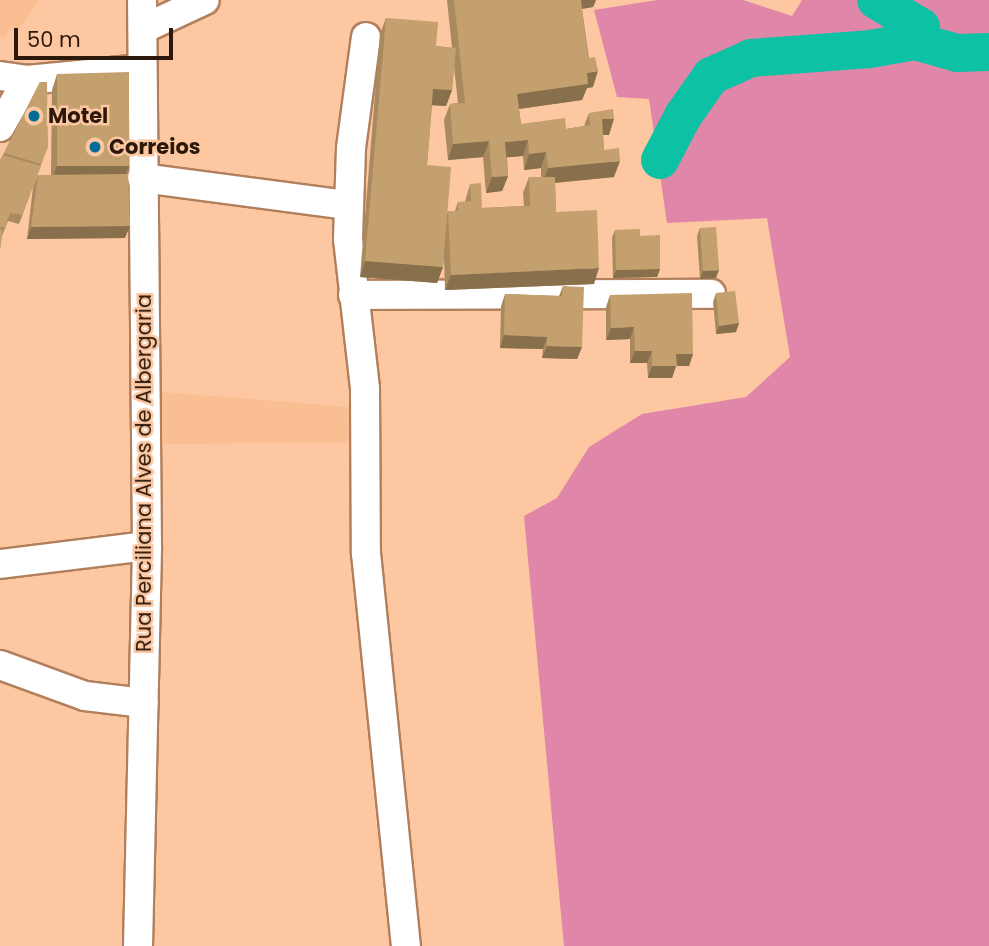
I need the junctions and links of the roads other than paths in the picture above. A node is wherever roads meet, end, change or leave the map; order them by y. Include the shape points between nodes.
1 (142, 0) edge
2 (205, 0) edge
3 (143, 29) junction
4 (366, 37) dead end
5 (141, 69) junction
6 (13, 78) edge
7 (0, 127) edge
8 (142, 178) junction
9 (347, 205) junction
10 (711, 294) dead end
11 (353, 295) junction
12 (147, 546) junction
13 (0, 564) edge
14 (0, 665) edge
15 (144, 703) junction
16 (138, 946) edge
17 (406, 946) edge

1 - 3 street, Rua Perciliana Alves de Albergaria
2 - 3 street
3 - 5 street, Rua Perciliana Alves de Albergaria
4 - 9 street
5 - 6 street
5 - 8 street, Rua Perciliana Alves de Albergaria
6 - 7 street
8 - 9 street
8 - 12 street, Rua Perciliana Alves de Albergaria
9 - 11 street
10 - 11 street
11 - 17 street via 365,389 366,553
12 - 13 street
12 - 15 street, Rua Perciliana Alves de Albergaria
14 - 15 street via 85,696
15 - 16 street, Rua Perciliana Alves de Albergaria

